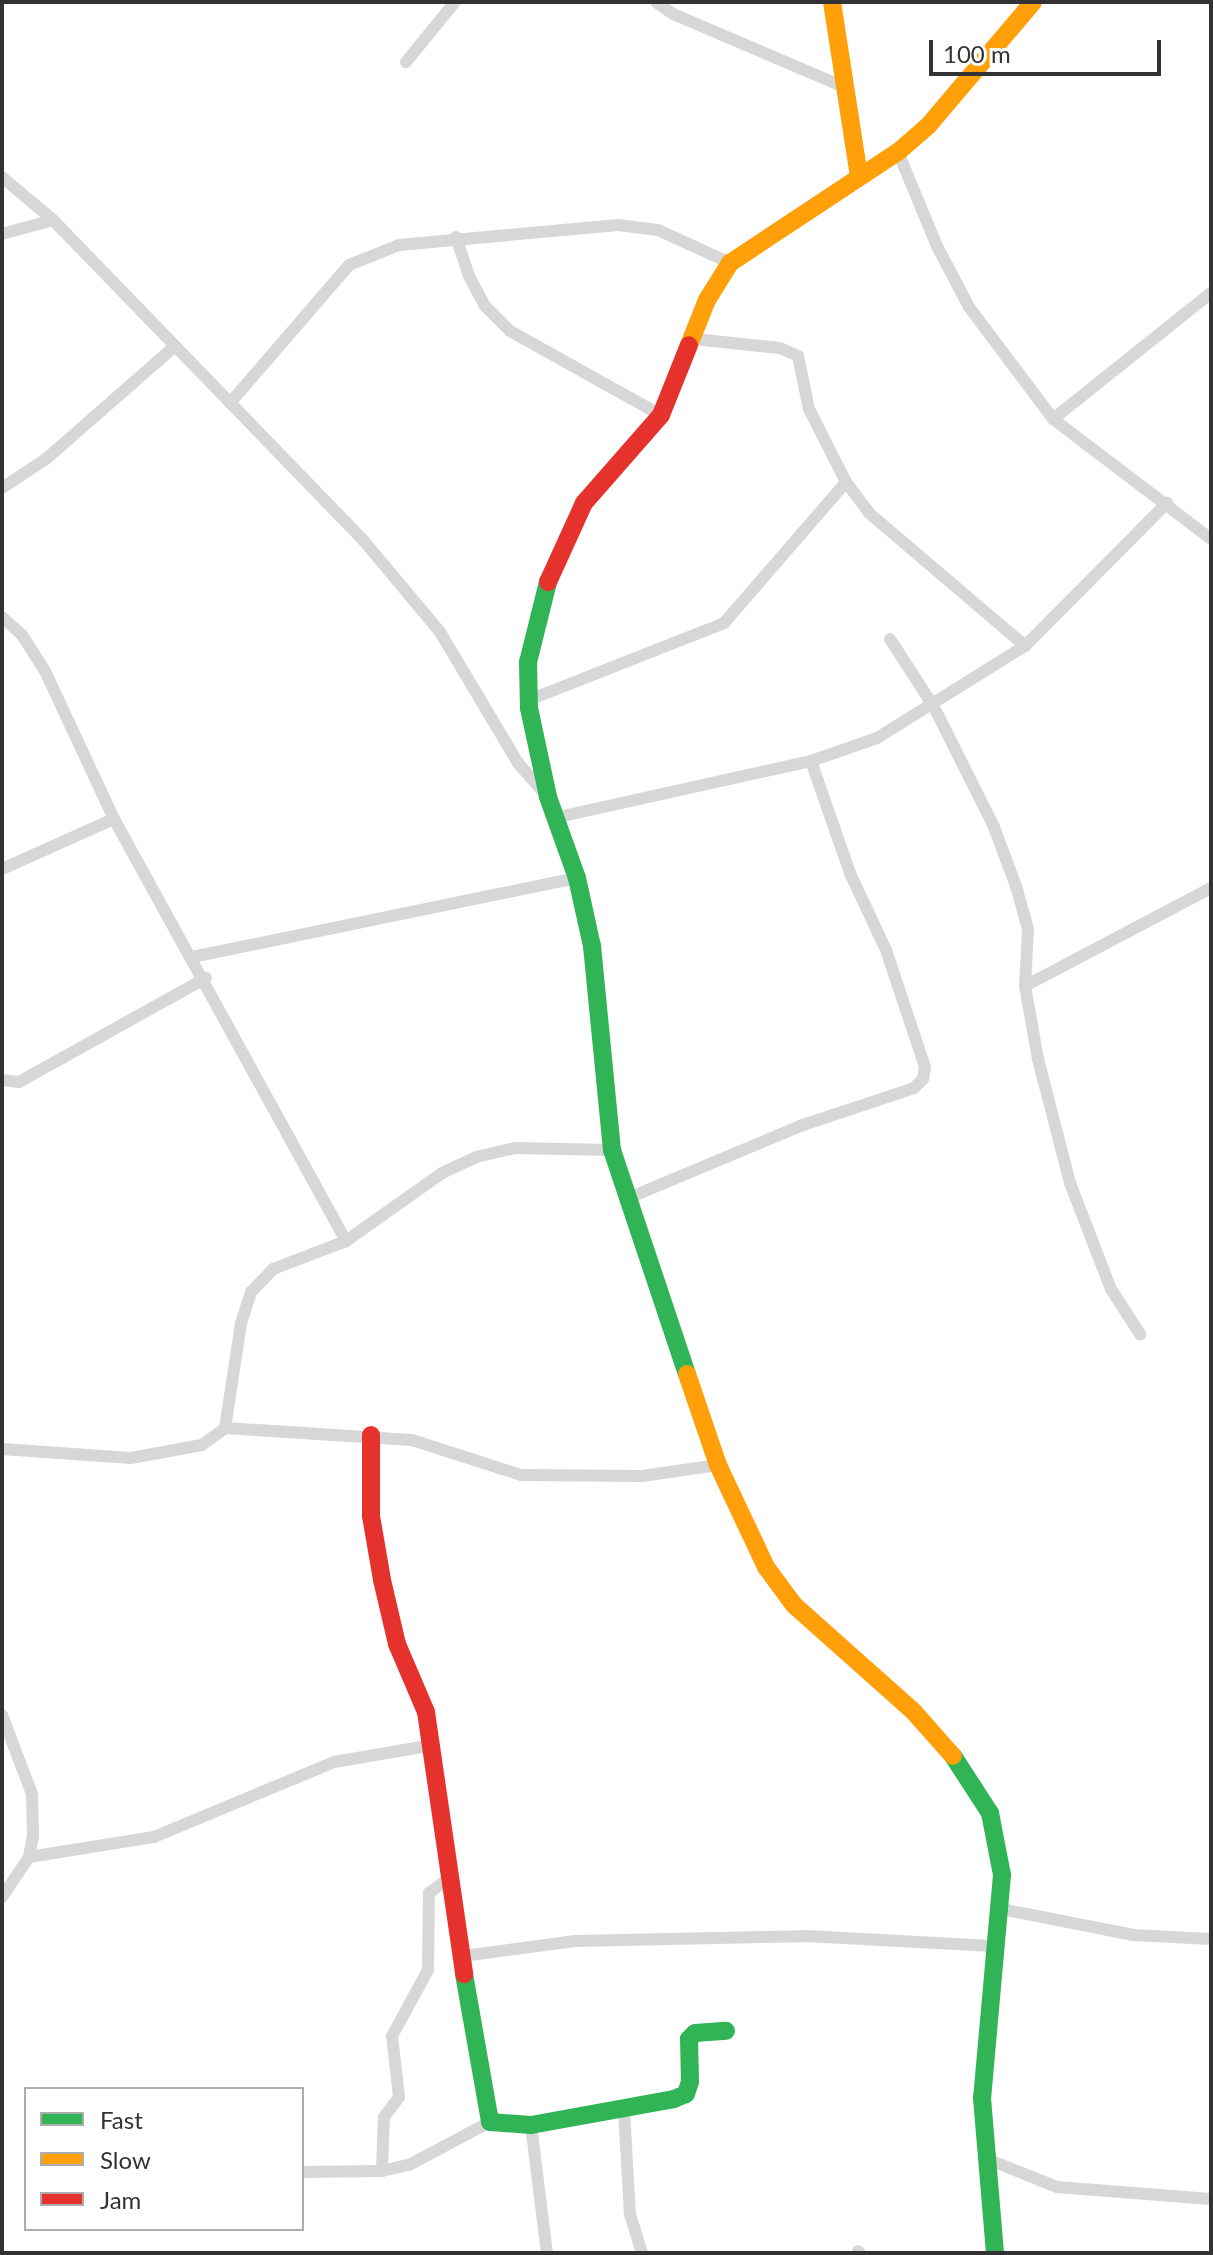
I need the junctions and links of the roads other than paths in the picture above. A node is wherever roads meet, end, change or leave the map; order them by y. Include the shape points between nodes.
1 (455, 2) edge
2 (656, 2) edge
3 (832, 2) edge
4 (1033, 2) edge
5 (406, 62) dead end
6 (844, 87) junction
7 (898, 152) junction
8 (859, 176) junction
9 (2, 177) edge
10 (53, 220) junction
11 (2, 234) edge
12 (456, 237) junction
13 (730, 263) junction
14 (1211, 293) edge
15 (694, 339) junction
16 (175, 346) junction
17 (230, 403) junction
18 (661, 415) junction
19 (1053, 419) junction
20 (846, 482) junction
21 (2, 488) edge
22 (1167, 503) junction
23 (1211, 539) edge
24 (2, 617) edge
25 (890, 639) dead end
26 (1025, 646) junction
27 (529, 700) junction
28 (934, 707) junction
29 (811, 761) junction
30 (548, 797) junction
31 (554, 818) junction
32 (114, 819) junction
33 (2, 869) edge
34 (577, 878) junction
35 (1211, 888) edge
36 (192, 957) junction
37 (206, 978) junction
38 (1025, 986) junction
39 (2, 1080) edge
40 (612, 1150) junction
41 (626, 1199) junction
42 (346, 1241) junction
43 (1140, 1334) dead end
44 (225, 1428) junction
45 (371, 1435) junction
46 (2, 1449) edge
47 (718, 1465) junction
48 (2, 1715) edge
49 (428, 1746) junction
50 (29, 1857) junction
51 (453, 1875) junction
52 (2, 1897) edge
53 (1001, 1909) junction
54 (1211, 1939) edge
55 (993, 1946) junction
56 (463, 1956) junction
57 (726, 2031) dead end
58 (624, 2111) junction
59 (490, 2122) junction
60 (531, 2125) junction
61 (987, 2159) junction
62 (382, 2171) junction
63 (304, 2172) edge
64 (1211, 2199) edge
65 (547, 2253) edge
66 (642, 2253) edge
67 (995, 2253) edge

1 - 5 street
2 - 6 street
3 - 6 street
4 - 7 street via 928,126
6 - 8 street
7 - 8 street
7 - 19 street via 969,307
8 - 13 street
9 - 10 street
10 - 11 street
10 - 16 street
12 - 13 street via 638,226
12 - 17 street via 399,245 349,265
12 - 18 street via 485,306 510,331
13 - 15 street via 707,300
14 - 19 street
15 - 18 street
15 - 20 street via 780,348 798,356 809,409
16 - 17 street
16 - 21 street via 46,459
17 - 30 street via 364,541 440,632 518,763
18 - 27 street via 584,503 556,553 532,637
19 - 22 street
20 - 26 street via 869,513
20 - 27 street via 724,623
22 - 23 street
22 - 26 street
24 - 32 street via 22,635 45,671
25 - 28 street
26 - 28 street
27 - 30 street
28 - 29 street via 877,738
28 - 38 street via 994,827 1016,886 1029,937
29 - 31 street
29 - 41 street via 850,873 886,950 925,1067 923,1079 914,1088 803,1125
30 - 31 street
31 - 34 street
32 - 33 street
32 - 36 street
34 - 36 street
34 - 40 street via 599,999
35 - 38 street
36 - 37 street
37 - 39 street via 19,1082
37 - 42 street
38 - 43 street via 1074,1196 1111,1289
40 - 41 street
40 - 42 street via 515,1148 476,1157 442,1173
41 - 47 street
42 - 44 street via 273,1269 251,1292 241,1323
44 - 45 street
44 - 46 street via 202,1445 164,1455
45 - 47 street via 412,1440 521,1475 642,1476
45 - 49 street via 371,1516 382,1580 397,1644 426,1712
47 - 53 street via 766,1567 794,1605 913,1711 978,1788 1000,1849
48 - 50 street via 32,1794
49 - 50 street via 334,1762 154,1837
49 - 51 street
50 - 52 street
51 - 56 street
51 - 62 street via 429,1893 428,1970 392,2036 399,2097 384,2117
53 - 54 street via 1133,1935
53 - 55 street
55 - 56 street via 806,1936 575,1941
55 - 61 street via 982,2098
56 - 59 street
57 - 58 street via 695,2033 689,2039 686,2094
58 - 60 street
58 - 66 street via 630,2214
59 - 60 street
59 - 62 street via 432,2156
60 - 65 street
61 - 64 street via 1057,2187
61 - 67 street
62 - 63 street

